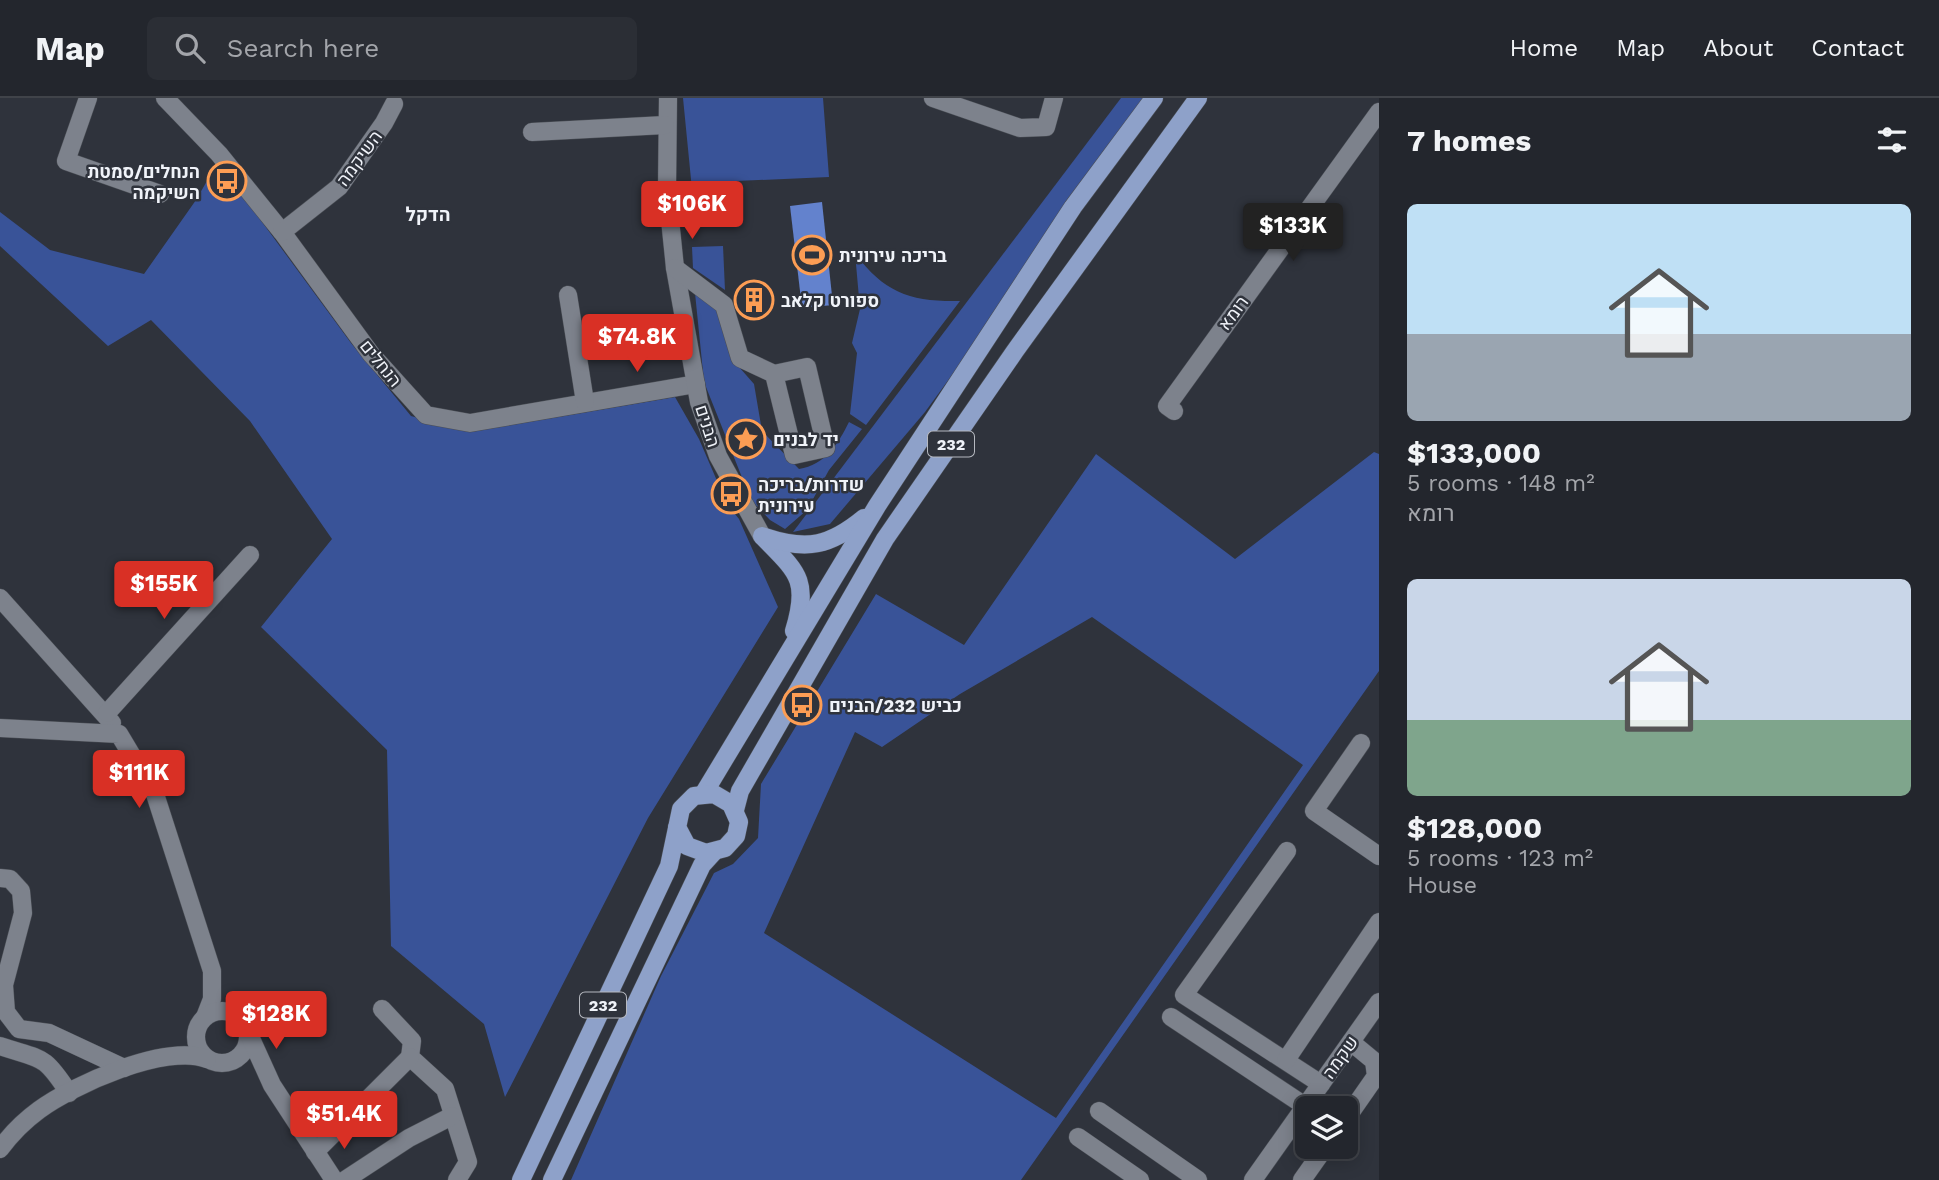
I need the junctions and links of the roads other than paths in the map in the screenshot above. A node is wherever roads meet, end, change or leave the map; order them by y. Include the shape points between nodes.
1 (88, 98) edge
2 (164, 98) edge
3 (667, 98) edge
4 (933, 98) edge
5 (1054, 98) edge
6 (1154, 98) edge
7 (1198, 98) edge
8 (394, 104) dead end
9 (1379, 111) edge
10 (665, 125) junction
11 (532, 132) dead end
12 (160, 194) dead end
13 (282, 232) junction
14 (675, 268) junction
15 (568, 295) dead end
16 (774, 374) junction
17 (696, 384) junction
18 (585, 402) junction
19 (1174, 411) dead end
20 (877, 506) junction
21 (762, 536) junction
22 (250, 555) dead end
23 (0, 598) edge
24 (786, 657) junction
25 (107, 713) junction
26 (0, 728) edge
27 (119, 734) junction
28 (1361, 743) dead end
29 (705, 793) junction
30 (735, 810) junction
31 (677, 827) junction
32 (1287, 850) dead end
33 (713, 853) junction
34 (1379, 856) edge
35 (0, 878) edge
36 (1379, 922) edge
37 (212, 971) junction
38 (1379, 1002) edge
39 (382, 1009) dead end
40 (1171, 1017) dead end
41 (244, 1024) junction
42 (201, 1025) junction
43 (1351, 1042) junction
44 (0, 1046) edge
45 (158, 1057) junction
46 (411, 1057) junction
47 (207, 1059) junction
48 (1286, 1060) junction
49 (228, 1063) junction
50 (124, 1068) junction
51 (1321, 1084) junction
52 (272, 1085) junction
53 (69, 1093) junction
54 (1312, 1096) edge
55 (1295, 1099) edge
56 (1358, 1102) edge
57 (1100, 1111) dead end
58 (452, 1116) junction
59 (1295, 1120) edge
60 (1079, 1137) dead end
61 (0, 1149) edge
62 (315, 1152) junction
63 (1317, 1159) edge
64 (343, 1180) edge
65 (457, 1180) edge
66 (521, 1180) edge
67 (552, 1180) edge
68 (1140, 1180) edge
69 (1198, 1180) edge
70 (1253, 1180) edge
71 (1302, 1180) edge

1 - 12 street via 66,161
2 - 13 street, הנחלים via 198,130
3 - 10 street, הבנים
4 - 5 street via 1020,128 1046,127
6 - 20 main road, 232 via 1073,207
7 - 30 main road, 232 via 885,539 740,791
8 - 13 street, השיקמה via 340,187
9 - 19 street, רומא via 1167,406
10 - 11 street
10 - 14 street, הבנים
13 - 18 street, הנחלים via 371,354 426,415 470,423
14 - 16 street via 724,305 740,358
14 - 17 street, הבנים
15 - 18 street
16 - 16 street via 794,455 827,448 807,367
17 - 18 street, הנחלים
17 - 21 street, הבנים via 718,456
20 - 21 main road via 841,537 814,545
20 - 24 main road, 232
21 - 24 main road via 790,564 803,590
22 - 25 street
23 - 25 street
24 - 29 main road, 232
25 - 27 street
26 - 27 street
27 - 37 street via 155,794
28 - 34 street via 1314,811
29 - 30 main road via 724,797
29 - 31 main road via 687,802
30 - 33 main road via 736,836 725,849
31 - 33 main road via 687,846
31 - 66 main road, 232 via 669,866
32 - 48 street via 1184,995
33 - 67 main road, 232 via 702,865
35 - 50 street via 10,879 21,891 23,913 4,985 6,1013 19,1029 49,1033
36 - 48 street
37 - 41 street
37 - 42 street via 212,999
38 - 43 street, שקמה
39 - 46 street via 412,1041
40 - 55 street
41 - 42 street via 222,1011
41 - 49 street via 246,1049
41 - 52 street
42 - 45 street
42 - 47 street via 198,1047
43 - 51 street, שקמה
43 - 56 street via 1374,1061 1376,1076
44 - 53 street via 51,1064
45 - 47 street via 186,1054
45 - 50 street
46 - 58 street via 445,1089
46 - 62 street
47 - 49 street
48 - 51 street
49 - 52 street via 247,1067
50 - 53 street
51 - 54 street, שקמה
52 - 62 street
53 - 61 street via 26,1120
57 - 69 street
58 - 64 street
58 - 65 street via 468,1162
59 - 70 street, שקמה
60 - 68 street
62 - 64 street
63 - 71 street

